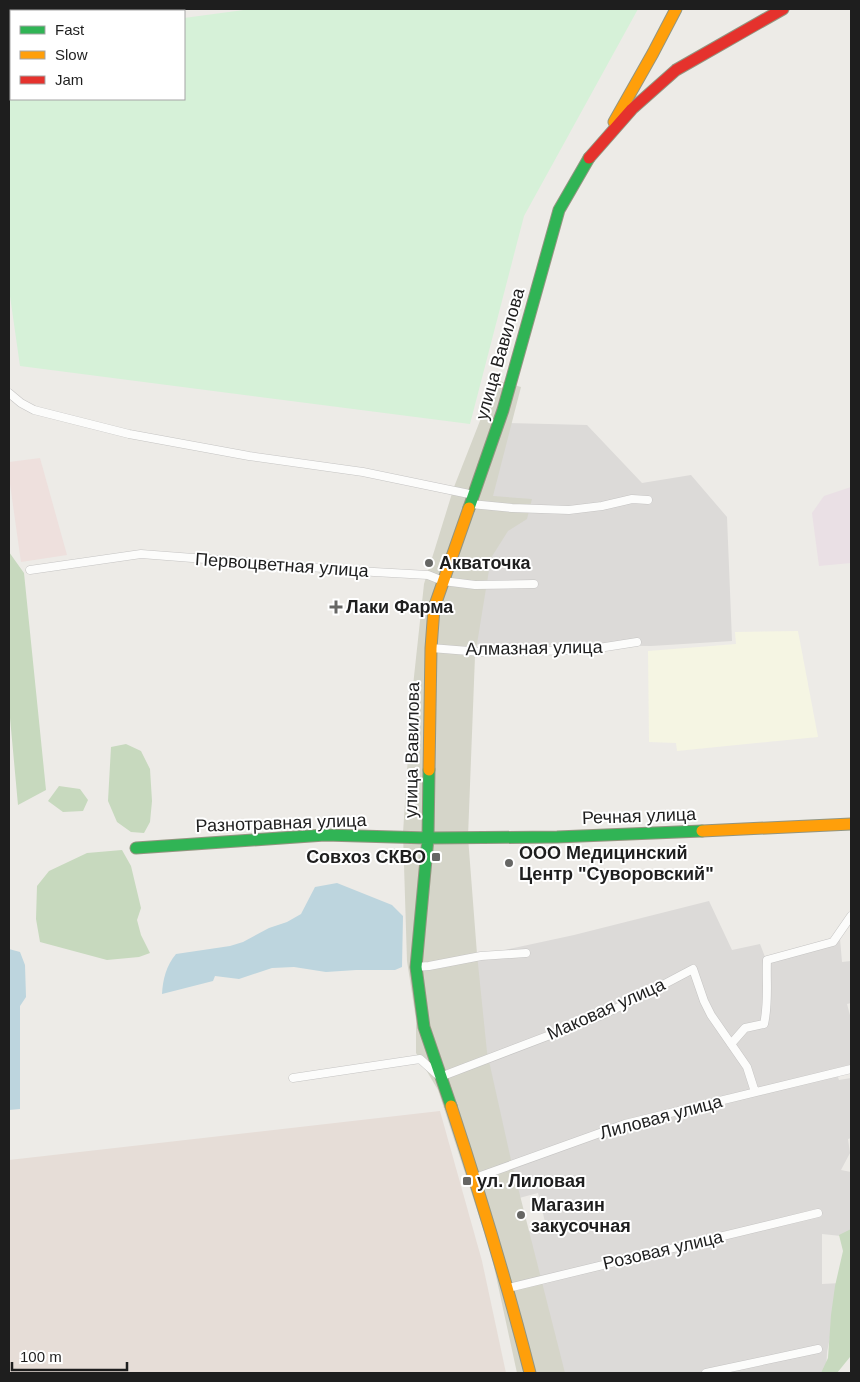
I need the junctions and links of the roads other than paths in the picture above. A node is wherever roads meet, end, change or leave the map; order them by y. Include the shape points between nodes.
1 (676, 9) edge
2 (783, 9) edge
3 (602, 144) junction
4 (9, 392) edge
5 (472, 500) junction
6 (648, 500) dead end
7 (30, 570) dead end
8 (444, 581) junction
9 (534, 584) dead end
10 (637, 642) dead end
11 (430, 648) junction
12 (851, 824) edge
13 (428, 838) junction
14 (136, 848) dead end
15 (851, 916) edge
16 (526, 953) dead end
17 (416, 967) junction
18 (731, 1044) junction
19 (851, 1069) edge
20 (440, 1076) junction
21 (293, 1078) dead end
22 (755, 1092) junction
23 (475, 1178) junction
24 (818, 1213) dead end
25 (508, 1288) junction
26 (818, 1349) dead end
27 (530, 1373) edge
28 (706, 1373) edge

1 - 3 street, улица Вавилова
2 - 3 street, улица Вавилова via 676,70 632,109
3 - 5 street, улица Вавилова via 586,162 559,210 503,410
4 - 5 street via 34,410 129,434 363,472
5 - 6 street via 512,508 569,510 632,499
5 - 8 street, улица Вавилова
7 - 8 street, Первоцветная улица via 141,554 428,575
8 - 9 street, Первоцветная улица via 476,585
8 - 11 street, улица Вавилова via 434,608
10 - 11 street, Алмазная улица via 586,650 481,652
11 - 13 street, улица Вавилова
12 - 13 street, Речная улица via 557,837
13 - 14 street, Разнотравная улица via 325,835
13 - 17 street, улица Вавилова
15 - 18 street via 833,942 767,960 764,1024 745,1028
16 - 17 street via 481,956
17 - 20 street, улица Вавилова via 424,1027
18 - 20 street, Маковая улица via 711,1015 693,969 600,1016
18 - 22 street, Маковая улица via 747,1067
19 - 22 street, Лиловая улица
20 - 21 street via 420,1059
20 - 23 street, улица Вавилова
22 - 23 street, Лиловая улица via 625,1124
23 - 25 street, улица Вавилова
24 - 25 street, Розовая улица
25 - 27 street, улица Вавилова
26 - 28 street

